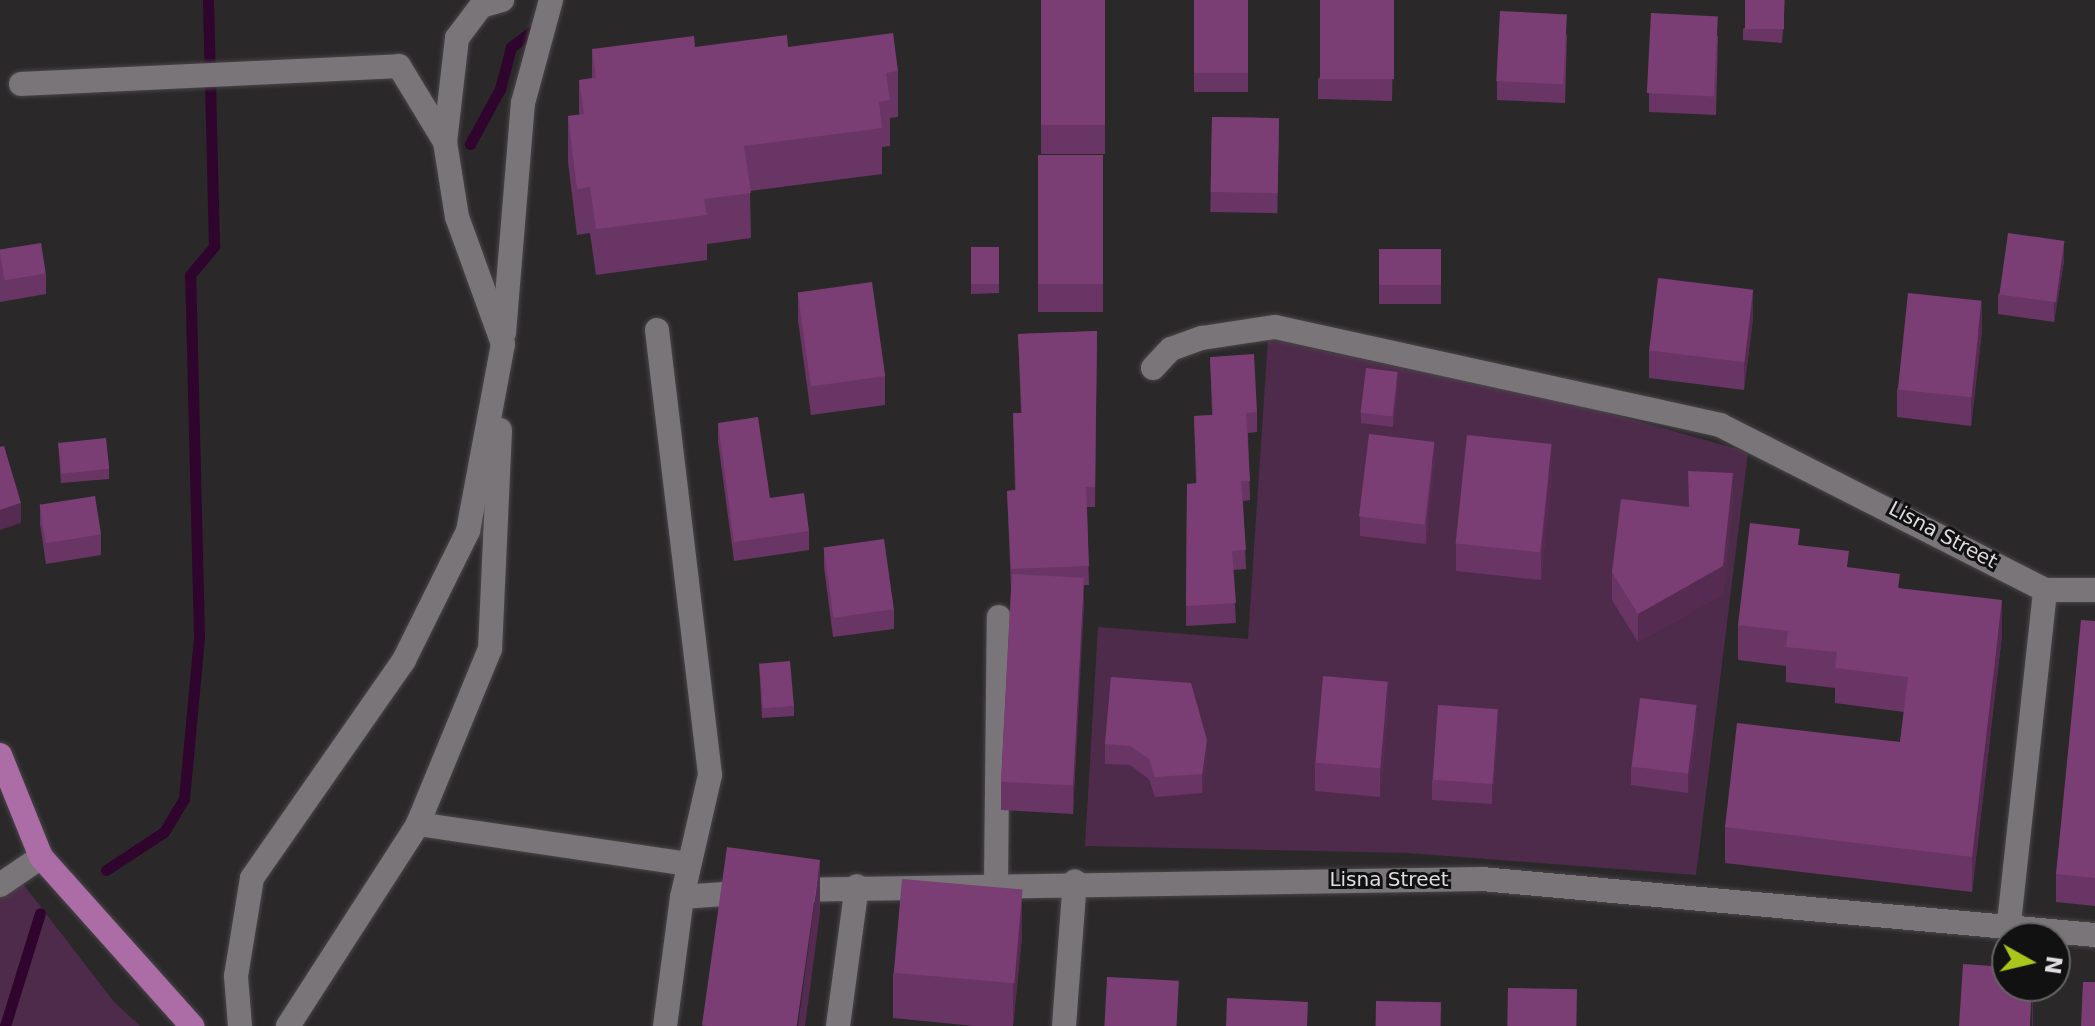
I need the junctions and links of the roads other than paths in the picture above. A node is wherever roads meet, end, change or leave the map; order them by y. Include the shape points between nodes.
1 (502, 0) edge
2 (551, 0) edge
3 (21, 84) dead end
4 (445, 142) junction
5 (657, 330) dead end
6 (503, 344) junction
7 (1153, 368) dead end
8 (2045, 590) junction
9 (2095, 590) edge
10 (999, 617) dead end
11 (0, 755) edge
12 (418, 824) junction
13 (41, 857) junction
14 (689, 864) junction
15 (1075, 881) junction
16 (996, 883) junction
17 (0, 885) edge
18 (857, 886) junction
19 (682, 897) junction
20 (1997, 922) edge
21 (2009, 922) edge
22 (2071, 932) edge
23 (2095, 935) edge
24 (192, 1026) edge
25 (240, 1026) edge
26 (288, 1026) edge
27 (665, 1026) edge
28 (838, 1026) edge
29 (1064, 1026) edge

1 - 4 street via 481,6 457,38
2 - 6 street via 523,103
3 - 4 street via 399,66
4 - 6 street via 457,217
5 - 14 street via 710,775
6 - 12 street via 490,649
6 - 25 street via 468,531 404,660 252,878 236,976
7 - 8 street, Lisna Street via 1171,349 1228,331 1275,327 1720,425
8 - 9 street, Lisna Street
8 - 21 street
10 - 16 street
11 - 13 main road
12 - 14 street
12 - 26 street
13 - 17 street
13 - 24 main road
14 - 19 street
15 - 16 street, Lisna Street
15 - 20 street, Lisna Street via 1482,879
15 - 29 street
16 - 18 street, Lisna Street
18 - 19 street, Lisna Street
18 - 28 street
19 - 27 street
22 - 23 street, Lisna Street

